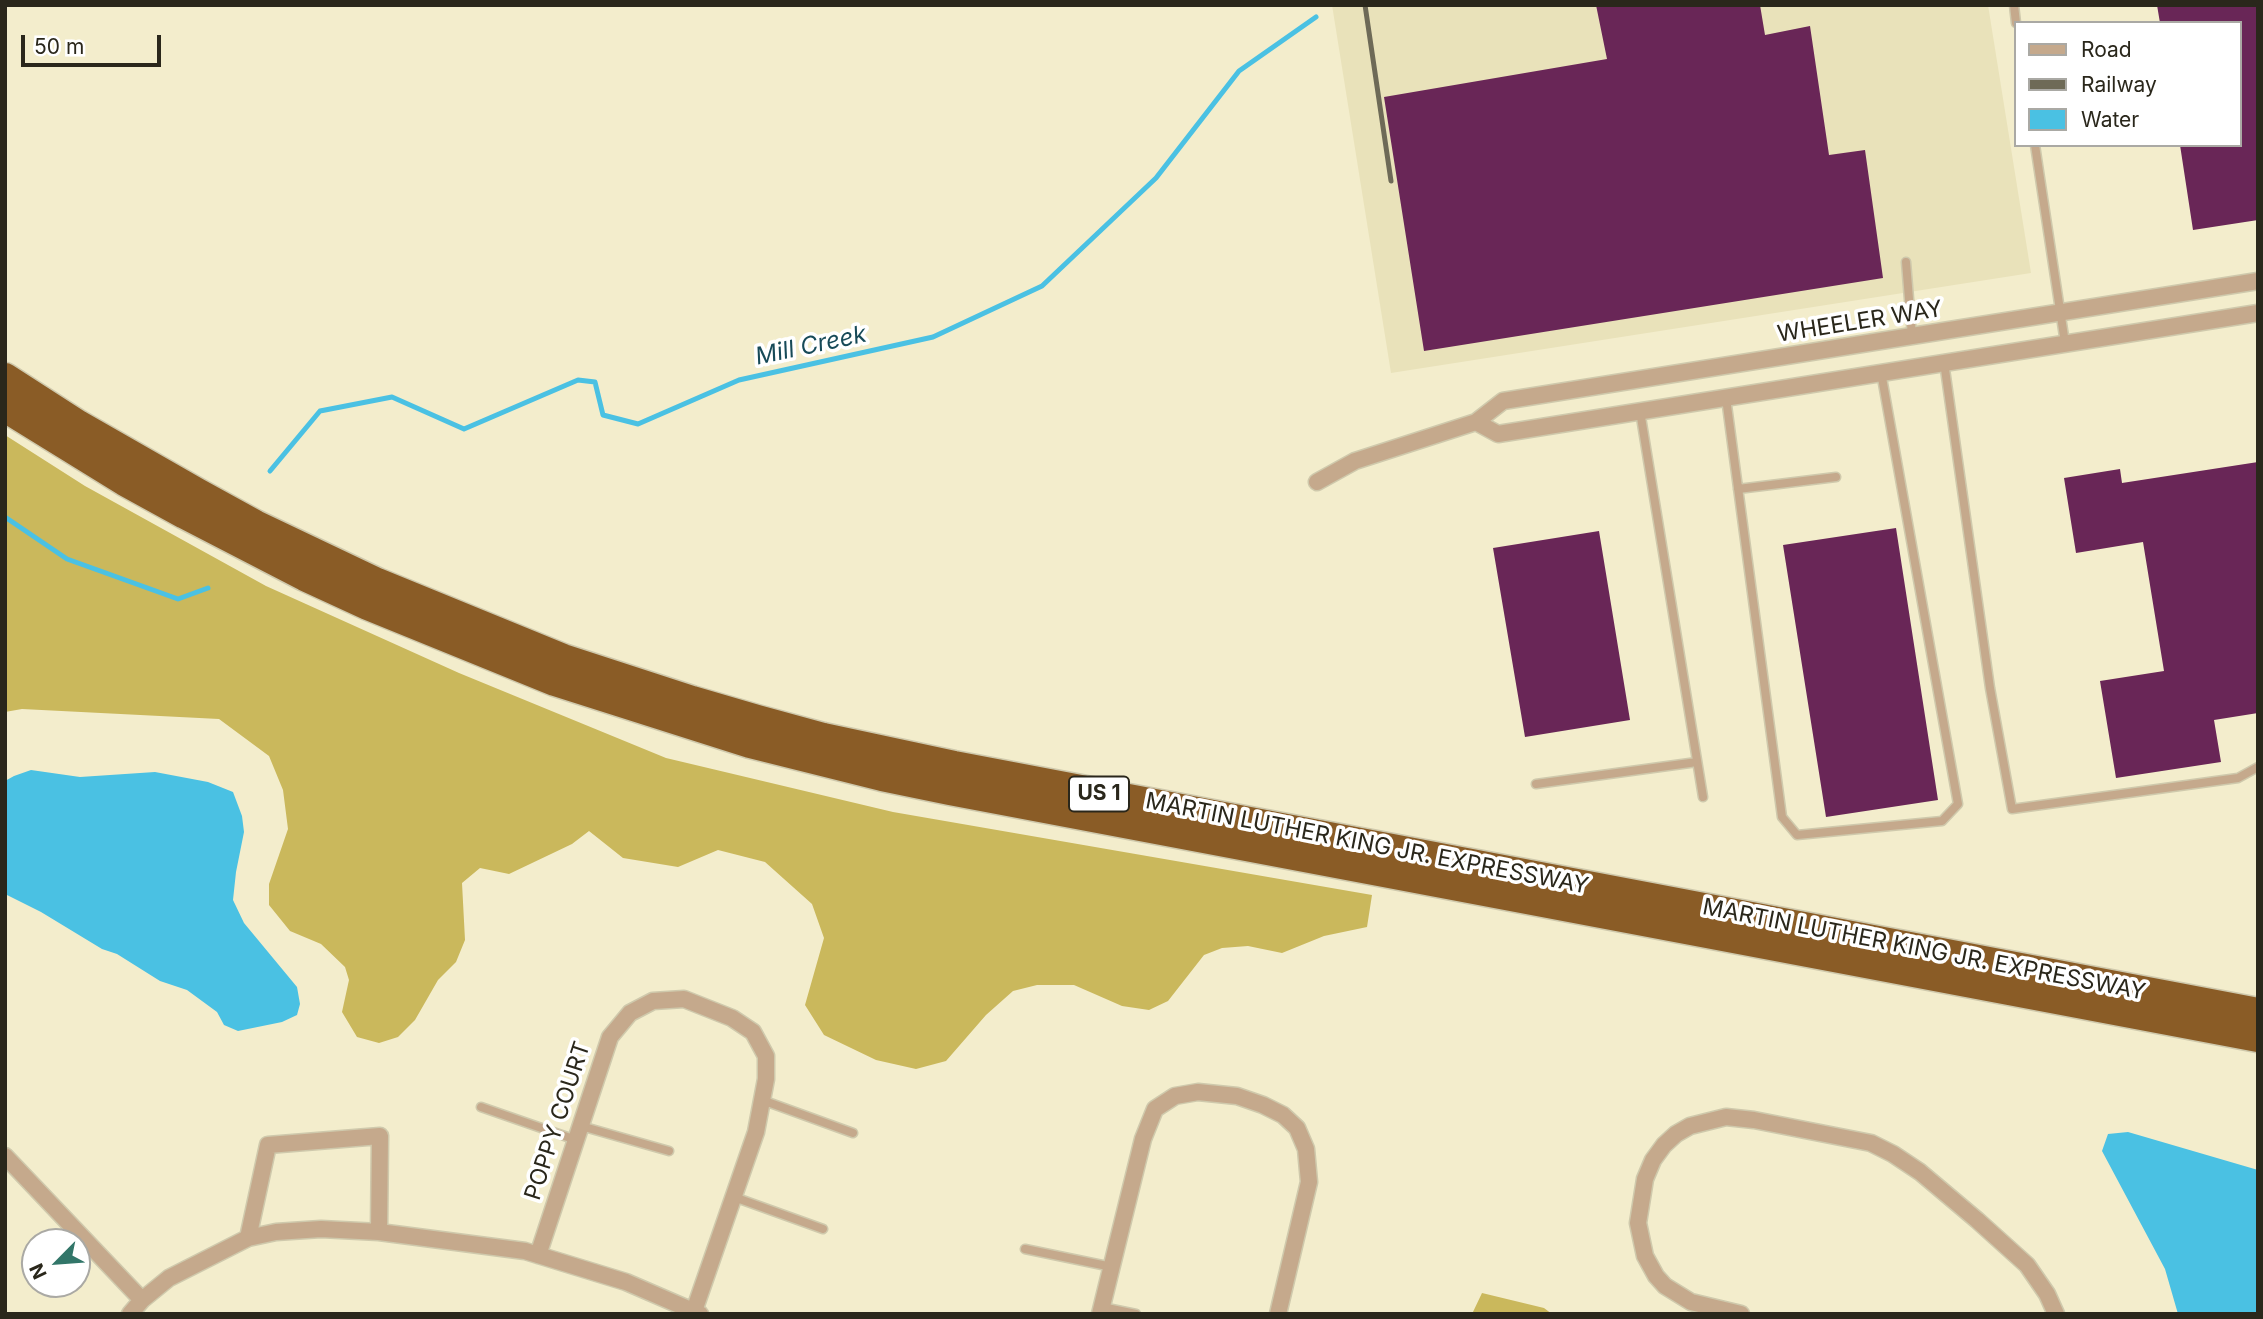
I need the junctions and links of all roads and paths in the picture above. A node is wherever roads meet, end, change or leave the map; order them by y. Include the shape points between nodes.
1 (2035, 147) edge
2 (1906, 262) dead end
3 (2258, 281) edge
4 (2062, 313) junction
5 (2258, 313) edge
6 (1912, 336) junction
7 (2064, 343) junction
8 (1944, 362) junction
9 (1881, 372) junction
10 (5, 378) edge
11 (1726, 397) junction
12 (5, 407) edge
13 (1640, 411) junction
14 (1476, 422) junction
15 (1836, 477) dead end
16 (1317, 482) dead end
17 (1738, 489) junction
18 (1697, 762) junction
19 (2258, 767) edge
20 (1536, 784) dead end
21 (1703, 797) dead end
22 (2258, 1013) edge
23 (2258, 1037) edge
24 (762, 1100) junction
25 (481, 1107) dead end
26 (578, 1133) junction
27 (853, 1133) dead end
28 (669, 1151) dead end
29 (5, 1156) edge
30 (734, 1197) junction
31 (823, 1229) dead end
32 (379, 1232) junction
33 (248, 1238) junction
34 (1025, 1248) dead end
35 (538, 1255) junction
36 (1112, 1267) junction
37 (142, 1300) junction
38 (1101, 1310) edge
39 (697, 1312) edge
40 (130, 1314) edge
41 (1136, 1314) edge
42 (1278, 1314) edge
43 (1741, 1314) edge
44 (2056, 1314) edge

1 - 4 lane
2 - 6 lane
3 - 4 street, WHEELER WAY
4 - 6 street, WHEELER WAY
4 - 7 lane
5 - 7 street
6 - 14 street, WHEELER WAY via 1503,401
7 - 8 street
8 - 9 street
8 - 19 lane via 1990,688 2012,809 2238,778
9 - 11 street
9 - 17 lane via 1958,804 1942,821 1797,835 1782,817
10 - 22 highway, MARTIN LUTHER KING JR. EXPRESSWAY / US 1 via 148,467 365,577 563,659 757,720 954,766
11 - 13 street
11 - 17 lane
12 - 23 highway, MARTIN LUTHER KING JR. EXPRESSWAY / US 1 via 185,514 368,605 555,681 750,743 950,790
13 - 14 street via 1498,435
13 - 18 lane
14 - 16 street, WHEELER WAY via 1354,461
15 - 17 lane
18 - 20 lane
18 - 21 lane
24 - 26 street, POPPY COURT via 766,1056 753,1032 732,1018 684,999 653,1001 630,1013 610,1037
24 - 27 lane
24 - 30 street, POPPY COURT
25 - 26 lane
26 - 28 lane
26 - 35 street, POPPY COURT
29 - 37 street
30 - 31 lane
30 - 39 street, POPPY COURT
32 - 33 street via 305,1229
32 - 33 street via 380,1136 268,1145
32 - 35 street
33 - 37 street via 169,1278
34 - 36 lane
35 - 39 street via 626,1282
36 - 38 street
36 - 42 street via 1143,1139 1155,1109 1175,1096 1198,1092 1237,1096 1283,1115 1297,1128 1306,1149 1309,1182
37 - 40 street
38 - 41 lane
43 - 44 street via 1691,1302 1665,1286 1645,1256 1638,1223 1645,1180 1664,1145 1690,1126 1726,1117 1871,1143 1893,1154 2027,1265

